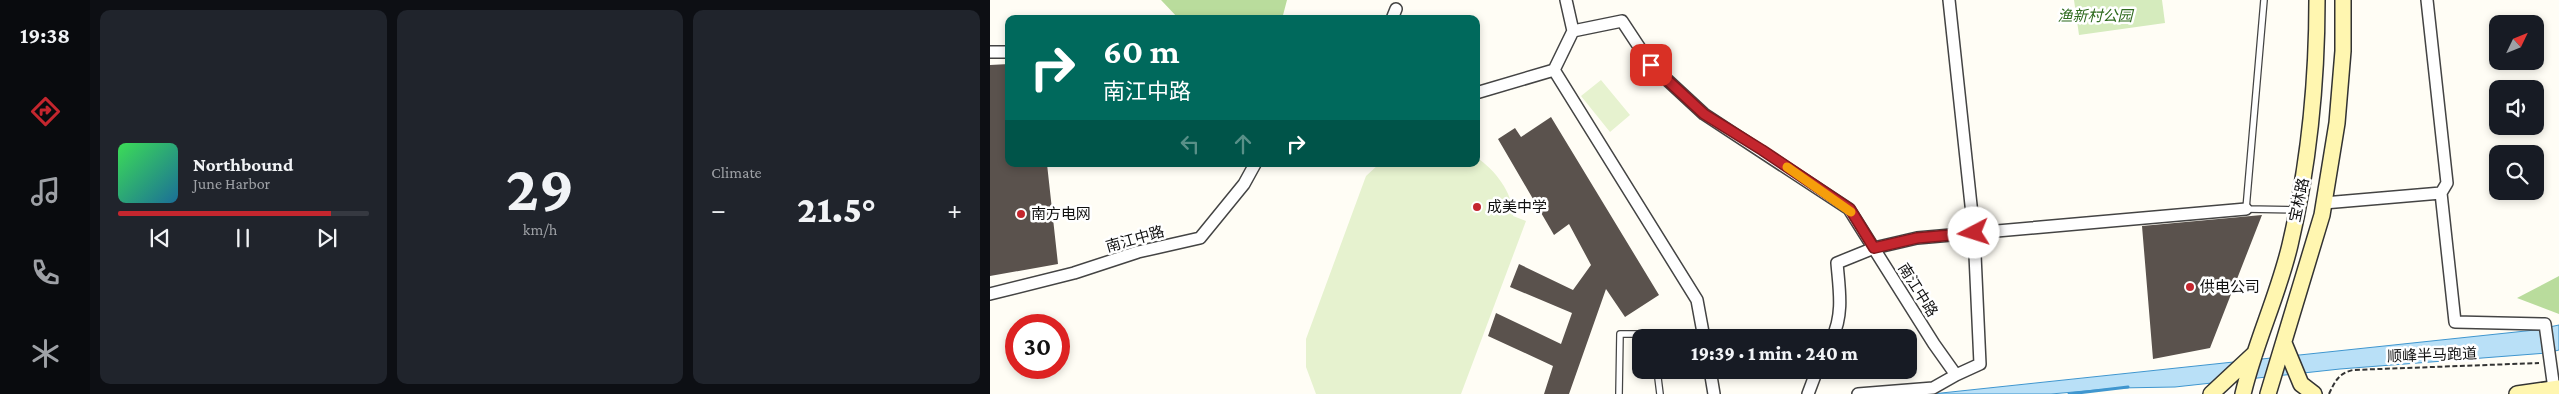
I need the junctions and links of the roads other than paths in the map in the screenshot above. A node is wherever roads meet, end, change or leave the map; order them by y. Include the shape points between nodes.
1 (1566, 0) edge
2 (1949, 0) edge
3 (2264, 0) edge
4 (2318, 0) edge
5 (2343, 0) edge
6 (2427, 0) edge
7 (1573, 31) junction
8 (990, 52) edge
9 (1005, 52) edge
10 (1554, 70) junction
11 (1480, 92) edge
12 (1253, 167) edge
13 (2441, 193) junction
14 (2324, 203) junction
15 (2246, 209) junction
16 (2297, 210) junction
17 (1974, 233) junction
18 (1874, 248) junction
19 (990, 294) edge
20 (1703, 329) edge
21 (1836, 329) edge
22 (1632, 334) edge
23 (2284, 344) junction
24 (2256, 352) junction
25 (1956, 375) junction
26 (1658, 379) edge
27 (1712, 379) edge
28 (1814, 379) edge
29 (2270, 389) edge
30 (2556, 389) edge
31 (2244, 392) edge
32 (1619, 394) edge
33 (1660, 394) edge
34 (1714, 394) edge
35 (1808, 394) edge
36 (1858, 394) edge
37 (2211, 394) edge
38 (2314, 394) edge
39 (2517, 394) edge

1 - 7 street
2 - 17 street
3 - 15 lane
4 - 16 main road, 宝林路 via 2316,75 2308,158
5 - 14 main road, 宝林路 via 2337,123
6 - 13 street via 2447,183
7 - 10 street
7 - 18 street, 南江中路 via 1622,21 1651,65 1704,114 1850,209
8 - 9 street
10 - 11 street
10 - 20 street via 1698,300
12 - 19 street, 南江中路 via 1244,184 1200,238
13 - 14 street
13 - 30 street via 2455,322 2545,324 2549,363
14 - 23 main road, 宝林路
15 - 16 lane
15 - 17 street
16 - 24 main road, 宝林路 via 2289,247
17 - 18 street via 1917,238
17 - 25 street via 1980,364
18 - 21 street via 1837,263 1841,302
18 - 25 street, 南江中路
22 - 32 lane via 1620,334
23 - 29 main road, 宝林路
23 - 38 main road via 2301,384
24 - 31 main road, 宝林路
24 - 37 main road
25 - 36 street via 1932,388
26 - 33 lane
27 - 34 street
28 - 35 street
30 - 39 main road

